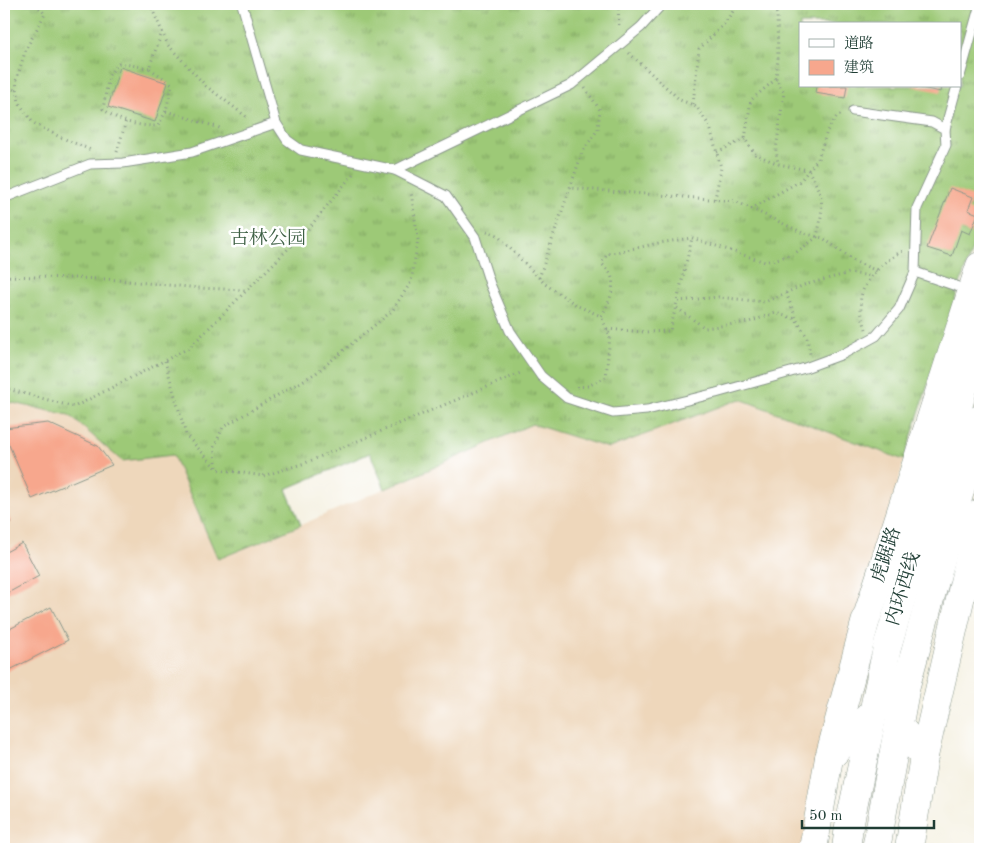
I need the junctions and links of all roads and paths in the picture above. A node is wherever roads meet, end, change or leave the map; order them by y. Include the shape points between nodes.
1 (36, 4) edge
2 (150, 4) edge
3 (242, 4) edge
4 (618, 4) edge
5 (662, 4) edge
6 (738, 4) edge
7 (772, 4) edge
8 (980, 4) edge
9 (162, 32) junction
10 (620, 44) junction
11 (149, 68) junction
12 (962, 69) edge
13 (579, 78) junction
14 (776, 79) junction
15 (4, 85) edge
16 (956, 88) edge
17 (17, 91) junction
18 (693, 104) junction
19 (853, 110) joint
20 (166, 111) junction
21 (126, 121) junction
22 (276, 122) junction
23 (261, 128) junction
24 (945, 130) junction
25 (242, 134) junction
26 (745, 139) junction
27 (717, 152) junction
28 (114, 162) junction
29 (363, 163) junction
30 (778, 164) junction
31 (396, 170) junction
32 (808, 170) junction
33 (409, 176) junction
34 (570, 188) junction
35 (4, 198) edge
36 (715, 200) junction
37 (751, 209) junction
38 (467, 225) junction
39 (817, 237) junction
40 (692, 238) junction
41 (915, 246) junction
42 (980, 266) edge
43 (877, 271) junction
44 (915, 272) junction
45 (4, 276) edge
46 (872, 276) junction
47 (538, 278) junction
48 (247, 290) junction
49 (971, 291) junction
50 (786, 293) junction
51 (678, 301) junction
52 (677, 308) junction
53 (601, 316) junction
54 (796, 319) junction
55 (607, 329) junction
56 (980, 332) edge
57 (869, 340) junction
58 (164, 361) junction
59 (813, 365) junction
60 (535, 367) junction
61 (4, 388) edge
62 (557, 390) junction
63 (980, 419) edge
64 (218, 468) junction
65 (980, 513) edge
66 (873, 712) junction
67 (899, 726) junction
68 (924, 756) junction
69 (829, 758) junction
70 (813, 849) edge
71 (846, 849) edge
72 (876, 849) edge
73 (909, 849) edge

1 - 17 path via 45,14 26,49 16,81
2 - 9 path
3 - 22 lane
4 - 10 path
5 - 10 lane
6 - 18 path via 724,24 699,49
7 - 14 path via 777,14
8 - 12 lane
9 - 11 path
9 - 23 path via 168,44 206,86
10 - 13 lane
10 - 18 path via 680,100
11 - 20 path via 172,84
11 - 21 path via 119,63 109,75 103,109
13 - 31 lane via 571,85
13 - 34 path via 600,110 598,129 582,153
14 - 26 path via 751,100
14 - 30 path via 784,92 776,150
15 - 17 path
16 - 24 lane
17 - 28 path via 18,103 33,123
18 - 27 path via 710,127
19 - 24 lane via 932,122
19 - 32 path via 837,116 818,159
20 - 21 path via 158,126 138,126
20 - 25 path
21 - 28 path
22 - 23 lane
22 - 29 lane via 288,140 301,150
23 - 25 lane
24 - 41 lane via 946,145 917,208
25 - 28 lane via 192,152
26 - 27 path
26 - 30 path via 755,154
27 - 36 path via 721,168
28 - 35 lane via 90,164
29 - 31 lane
29 - 48 path via 309,228
30 - 32 path
31 - 33 lane
32 - 37 path via 800,181
32 - 39 path via 820,190 823,210
33 - 38 lane via 446,196
33 - 64 path via 418,240 411,282 392,311 316,373 223,427 214,448
34 - 36 path
34 - 47 path
36 - 37 path via 735,201
37 - 39 path
38 - 47 path via 497,235
38 - 60 lane via 475,236 490,284 510,331
39 - 40 path via 794,254 765,262
39 - 43 path via 856,262
40 - 51 path
40 - 53 path via 607,254 602,264 612,275 612,292
41 - 43 path via 892,256
41 - 44 lane
42 - 49 main road, 虎踞路
43 - 46 path
44 - 49 lane
44 - 57 lane via 899,309
45 - 48 path via 106,278
46 - 50 path via 849,273
46 - 57 path via 861,298 862,318
47 - 53 path via 578,306
48 - 58 path via 189,348
49 - 69 main road, 虎踞路 via 865,623
50 - 51 path via 766,302 718,297
50 - 54 path
51 - 52 path
52 - 54 path via 704,328 749,322 775,313
52 - 55 path via 670,331
53 - 55 path
54 - 59 path via 807,337
55 - 62 path via 610,336 606,377 588,386
56 - 66 main road, 内环西线 via 887,648
57 - 59 lane
58 - 61 path via 74,407
58 - 64 path via 186,435
59 - 62 lane via 647,410 613,413 567,398
60 - 62 lane
60 - 64 path via 305,463 262,476
63 - 67 main road, 内环西线 via 906,685
65 - 68 main road
66 - 69 main road
66 - 71 main road, 内环西线
67 - 68 main road
67 - 72 main road, 内环西线
68 - 73 main road
69 - 70 main road, 虎踞路

